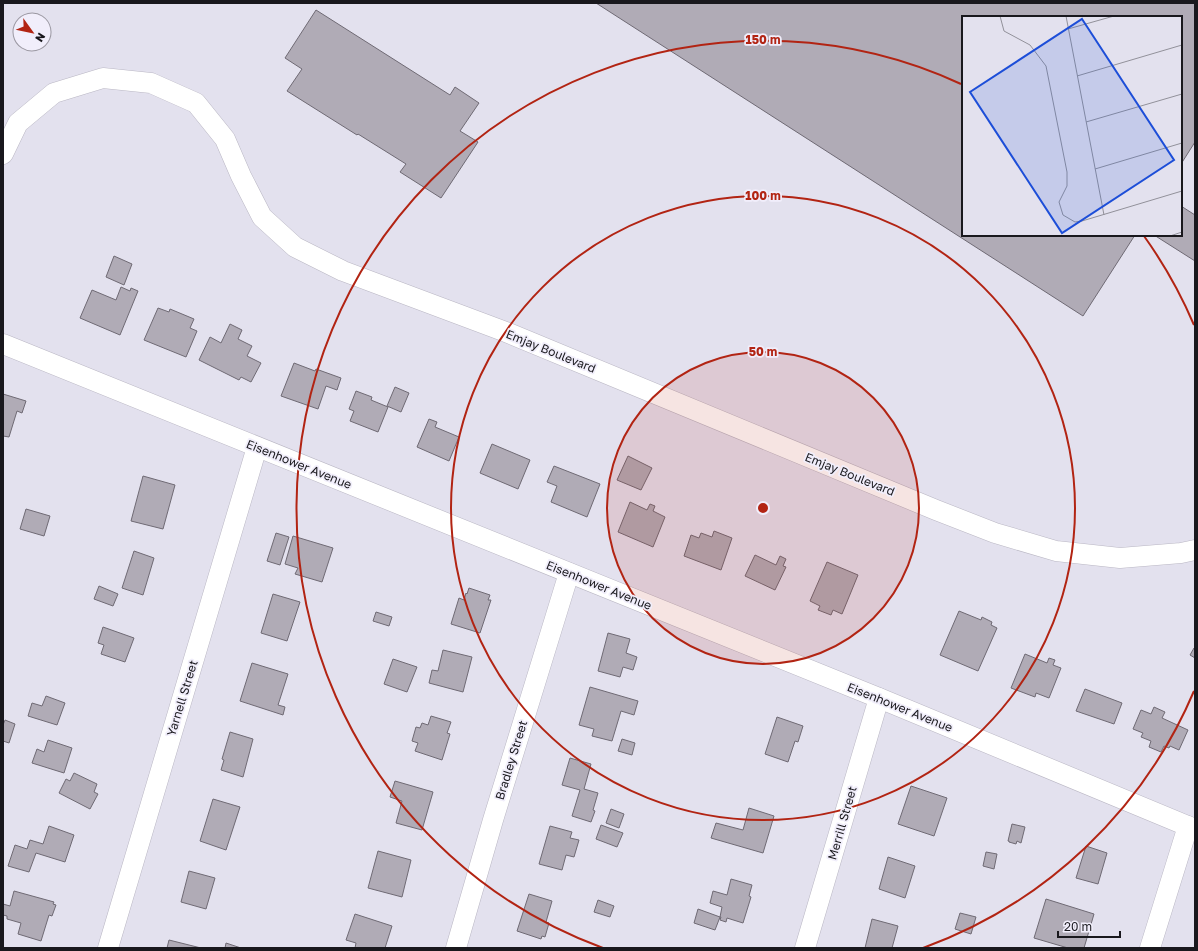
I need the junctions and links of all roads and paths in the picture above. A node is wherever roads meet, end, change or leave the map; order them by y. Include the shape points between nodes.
1 (3, 154) edge
2 (3, 344) edge
3 (257, 447) junction
4 (1195, 550) edge
5 (570, 573) junction
6 (878, 698) junction
7 (1192, 827) edge
8 (108, 948) edge
9 (456, 948) edge
10 (805, 948) edge
11 (1150, 948) edge

1 - 4 street, Emjay Boulevard via 18,123 54,93 103,78 151,83 196,102 226,139 262,217 295,247 343,271 506,332 995,533 1056,551 1120,558
2 - 3 street, Eisenhower Avenue
3 - 5 street, Eisenhower Avenue
3 - 8 street, Yarnell Street
5 - 6 street, Eisenhower Avenue
5 - 9 street, Bradley Street
6 - 7 street, Eisenhower Avenue
6 - 10 street, Merrill Street
7 - 11 street

